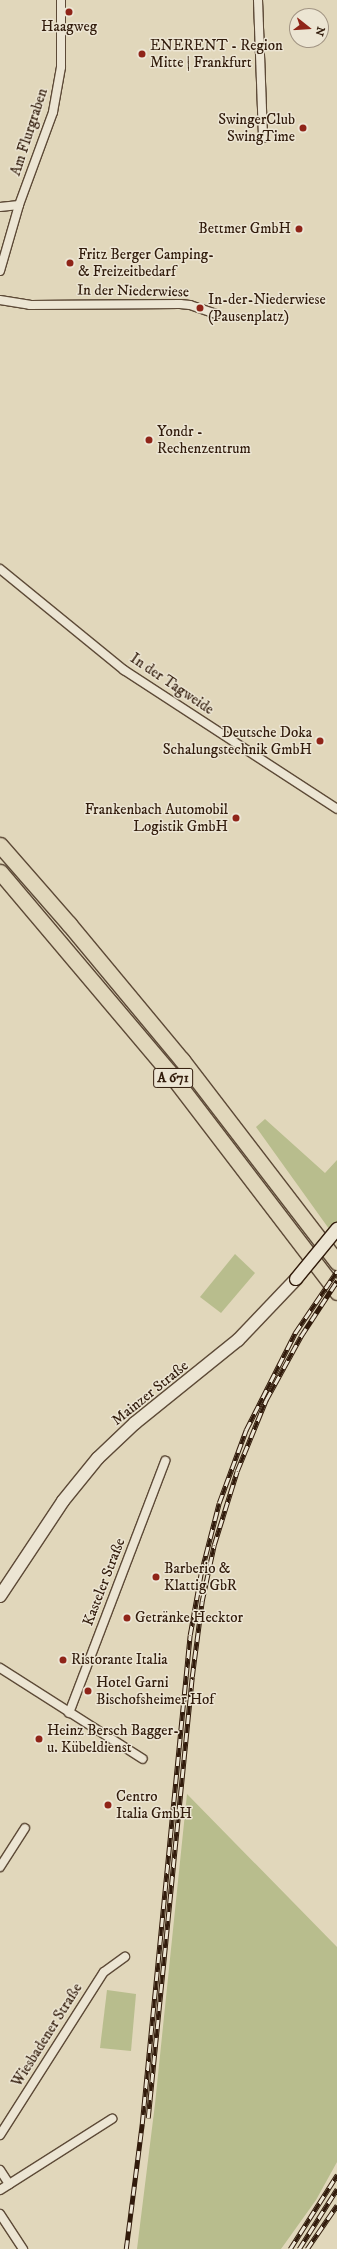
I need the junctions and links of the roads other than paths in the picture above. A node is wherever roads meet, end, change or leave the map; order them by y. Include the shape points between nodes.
1 (62, 0) edge
2 (258, 0) edge
3 (263, 138) dead end
4 (19, 205) junction
5 (0, 207) edge
6 (0, 271) edge
7 (0, 300) edge
8 (216, 314) dead end
9 (0, 569) edge
10 (337, 809) edge
11 (0, 845) edge
12 (0, 872) edge
13 (337, 1229) edge
14 (337, 1262) edge
15 (337, 1292) edge
16 (165, 1461) dead end
17 (0, 1596) edge
18 (0, 1668) edge
19 (69, 1713) junction
20 (143, 1759) dead end
21 (25, 1828) dead end
22 (0, 1867) edge
23 (125, 1957) dead end
24 (112, 2119) dead end
25 (0, 2134) edge
26 (0, 2170) edge
27 (9, 2184) junction
28 (0, 2190) edge
29 (0, 2214) edge
30 (23, 2249) edge

1 - 4 street, Am Flurgraben via 61,67 57,94 47,130
2 - 3 street
4 - 5 street
4 - 6 street
7 - 8 street, In der Niederwiese via 30,305 185,304
9 - 10 street, In der Tagweide via 124,670
11 - 14 highway, A 671 via 163,1037
12 - 15 highway, A 671 via 169,1072
13 - 17 main road, Mainzer Straße, bridge via 296,1279 238,1340 135,1423 98,1458 63,1500
16 - 19 street, Kasteler Straße
18 - 19 street
19 - 20 street
21 - 22 street
23 - 25 street, Wiesbadener Straße via 104,1972
24 - 27 street
26 - 27 street
27 - 28 street
29 - 30 street

